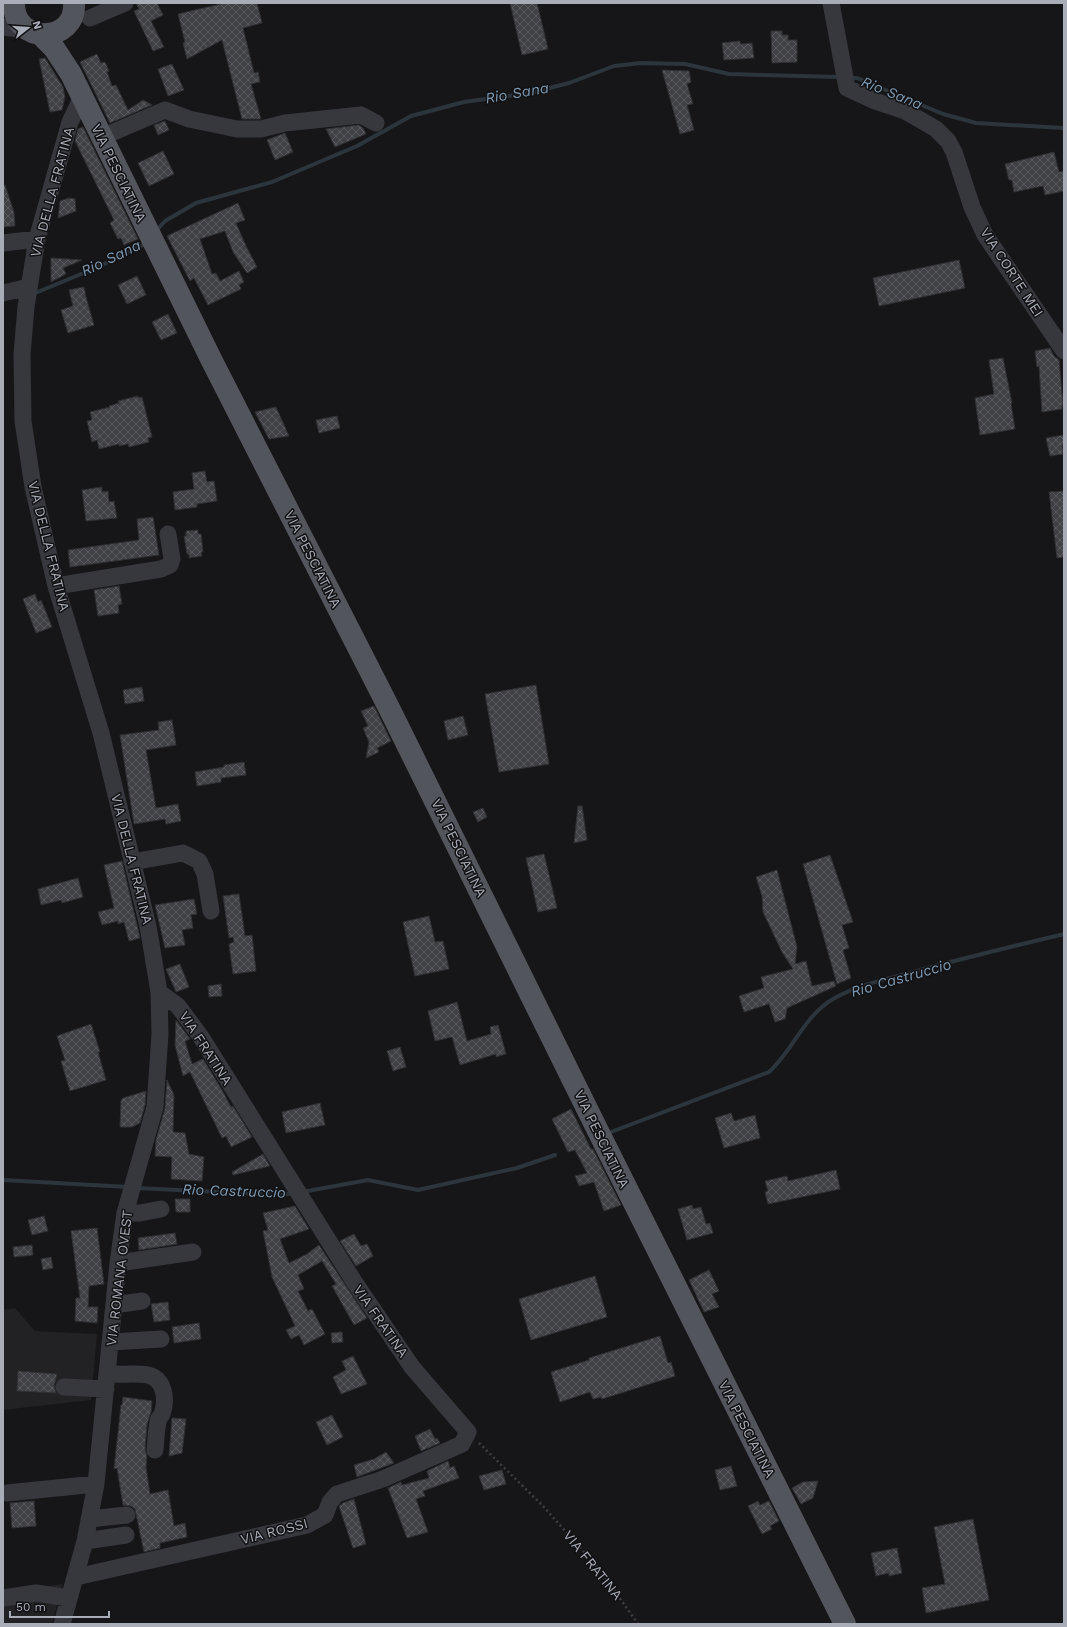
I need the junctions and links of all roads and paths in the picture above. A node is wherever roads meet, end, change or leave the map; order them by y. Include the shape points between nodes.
1 (11, 3) edge
2 (14, 3) edge
3 (124, 3) edge
4 (830, 3) edge
5 (3, 9) edge
6 (77, 11) edge
7 (3, 27) edge
8 (34, 32) junction
9 (71, 74) junction
10 (82, 97) junction
11 (376, 123) dead end
12 (102, 138) junction
13 (37, 239) junction
14 (3, 243) edge
15 (29, 289) junction
16 (3, 293) edge
17 (1064, 351) edge
18 (168, 534) dead end
19 (56, 586) junction
20 (132, 862) junction
21 (212, 911) dead end
22 (159, 992) junction
23 (161, 1209) dead end
24 (125, 1213) junction
25 (193, 1252) dead end
26 (118, 1264) junction
27 (142, 1301) dead end
28 (114, 1305) junction
29 (161, 1339) dead end
30 (111, 1342) junction
31 (107, 1382) junction
32 (64, 1387) dead end
33 (468, 1432) junction
34 (155, 1450) dead end
35 (96, 1484) junction
36 (7, 1493) dead end
37 (127, 1515) dead end
38 (89, 1519) junction
39 (126, 1535) dead end
40 (85, 1541) junction
41 (76, 1577) junction
42 (3, 1598) edge
43 (69, 1598) junction
44 (62, 1624) edge
45 (638, 1624) edge
46 (845, 1624) edge

1 - 5 street
2 - 8 main road, VIA PESCIATINA via 16,17
3 - 6 street
4 - 17 street, VIA CORTE MEI via 847,88 904,111 936,129 948,141 985,235
6 - 8 main road via 60,30 51,34
6 - 9 main road, VIA PESCIATINA via 66,51
7 - 8 street
8 - 9 main road, VIA PESCIATINA via 54,48
9 - 10 main road, VIA PESCIATINA
10 - 12 main road, VIA PESCIATINA
10 - 13 street, VIA DELLA FRATINA via 70,122
11 - 12 street via 360,115 285,123 261,129 237,129 189,119 165,110
12 - 46 main road, VIA PESCIATINA via 398,724 592,1121
13 - 14 street
13 - 15 street, VIA DELLA FRATINA
15 - 16 street
15 - 19 street, VIA DELLA FRATINA via 22,354 23,421 34,487
18 - 19 street via 172,559 170,566
19 - 20 street, VIA DELLA FRATINA via 101,732
20 - 21 street via 183,853 199,861 205,874
20 - 22 street, VIA DELLA FRATINA via 148,926
22 - 24 street, VIA ROMANA OVEST via 160,1034 155,1107
22 - 33 street, VIA FRATINA via 178,1006 201,1037 355,1283 412,1367
23 - 24 street
24 - 26 street, VIA ROMANA OVEST
25 - 26 street
26 - 28 street, VIA ROMANA OVEST
27 - 28 street
28 - 30 street, VIA ROMANA OVEST
29 - 30 street
30 - 31 street, VIA ROMANA OVEST
31 - 32 street
31 - 34 street via 149,1375 164,1388 164,1408 158,1419
31 - 35 street, VIA ROMANA OVEST
33 - 41 street, VIA ROSSI via 462,1444 383,1479 337,1494 330,1502 325,1515 307,1525
33 - 45 path, VIA FRATINA via 542,1505 600,1570
35 - 36 street
35 - 38 street, VIA ROMANA OVEST
37 - 38 street
38 - 40 street, VIA ROMANA OVEST
39 - 40 street
40 - 41 street, VIA ROMANA OVEST
41 - 43 street, VIA ROMANA OVEST
42 - 43 street via 36,1593
43 - 44 street, VIA ROMANA OVEST

